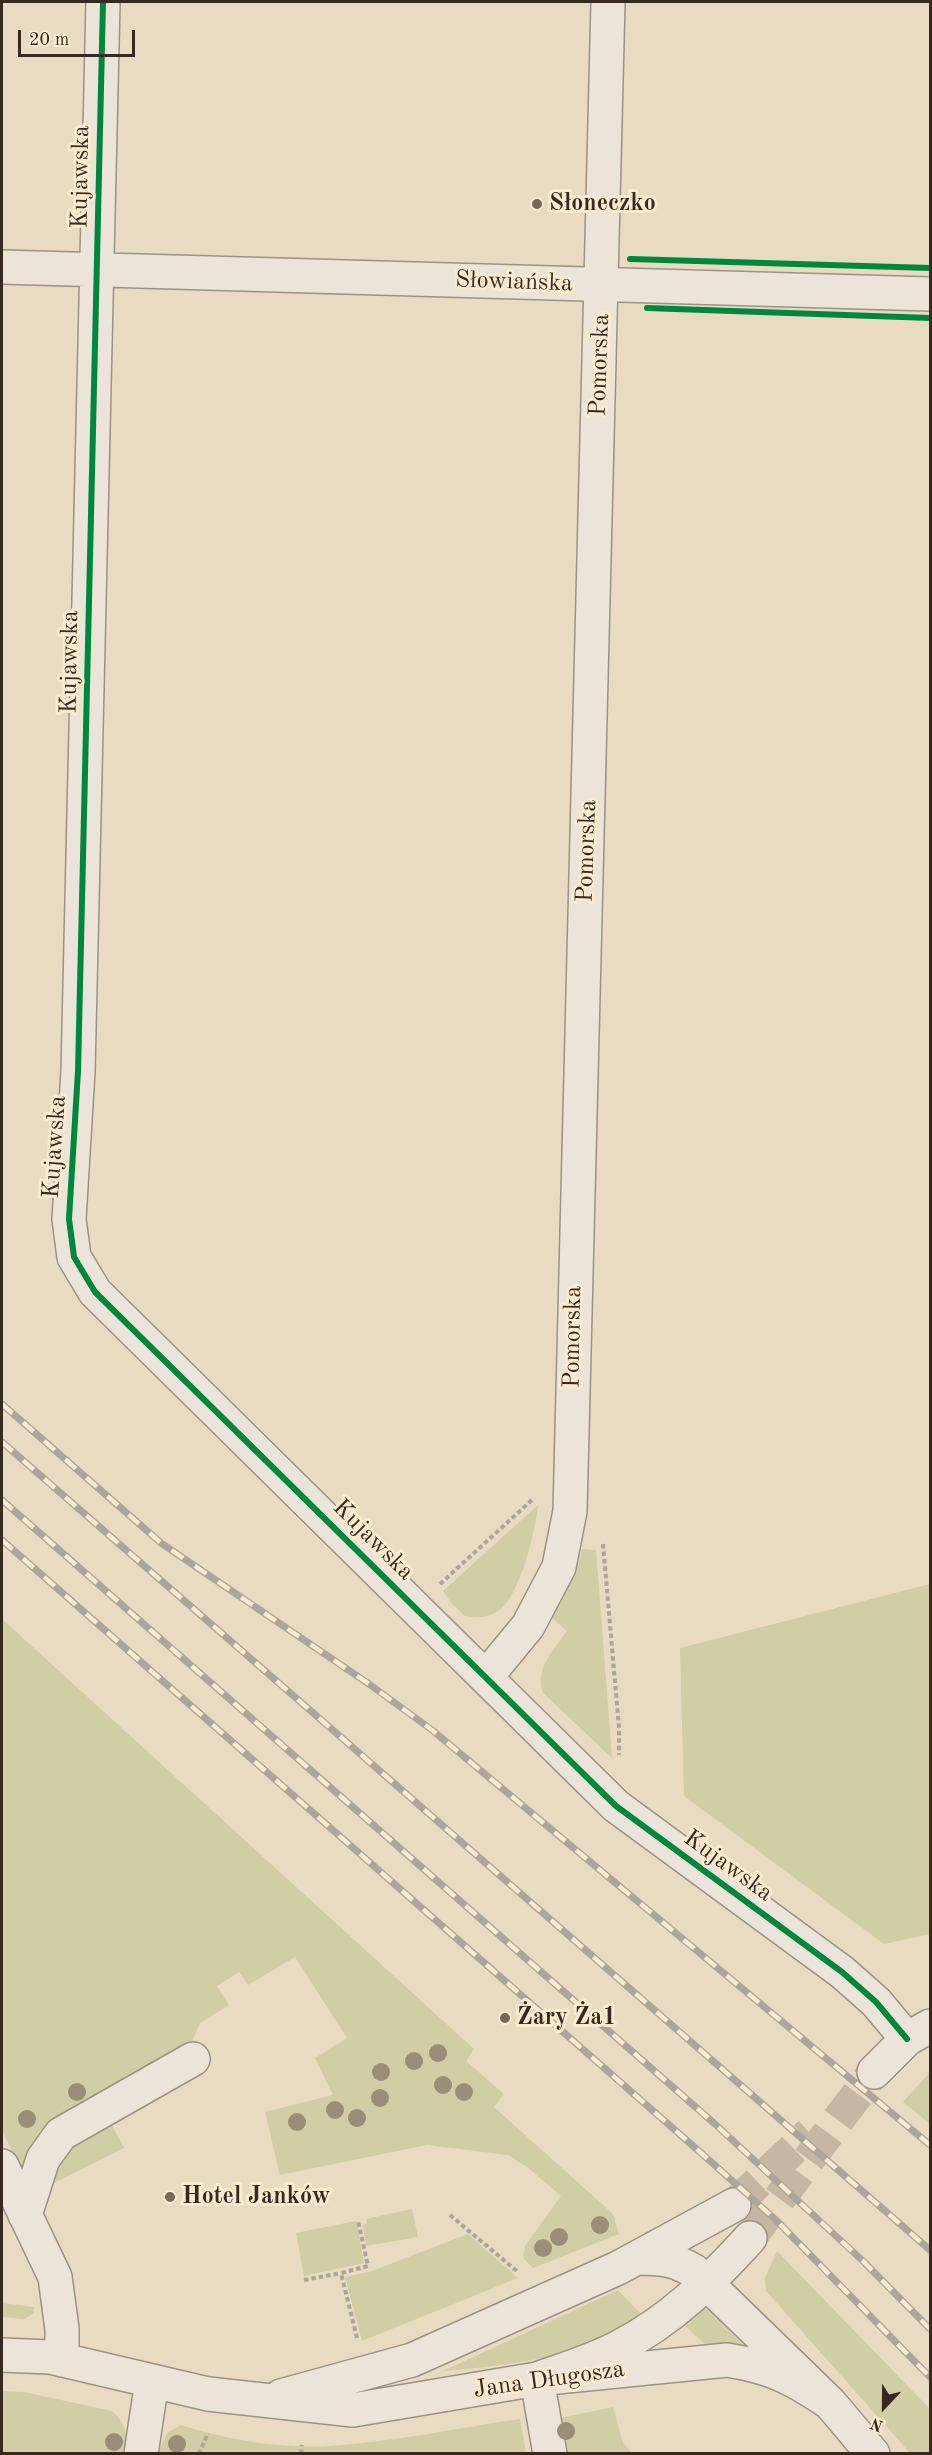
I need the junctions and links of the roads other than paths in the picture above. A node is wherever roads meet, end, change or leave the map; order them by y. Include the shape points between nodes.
1 (103, 2) edge
2 (608, 2) edge
3 (2, 267) edge
4 (97, 268) junction
5 (602, 285) junction
6 (930, 294) edge
7 (486, 1677) junction
8 (919, 2033) edge
9 (193, 2059) dead end
10 (875, 2071) tunnel mouth
11 (2, 2166) edge
12 (26, 2215) junction
13 (637, 2258) junction
14 (709, 2284) junction
15 (2, 2355) edge
16 (62, 2360) junction
17 (537, 2379) junction
18 (152, 2381) junction
19 (260, 2401) junction
20 (830, 2403) junction
21 (141, 2454) edge
22 (550, 2454) edge
23 (873, 2454) edge

1 - 4 street, Kujawska
2 - 5 street, Pomorska
3 - 4 street, Słowiańska
4 - 5 street, Słowiańska
4 - 7 street, Kujawska via 78,1071 69,1219 74,1257 95,1292
5 - 6 street, Słowiańska
5 - 7 street, Pomorska via 570,1511 559,1567 528,1626
7 - 8 street, Kujawska via 616,1806 843,1972
8 - 10 street
9 - 12 street via 61,2134 43,2159
11 - 12 street
12 - 16 street via 55,2277
13 - 14 street, Jana Długosza via 679,2262
13 - 14 street, Jana Długosza via 734,2205 711,2242
13 - 19 street, Jana Długosza via 412,2360
14 - 17 street via 620,2347
14 - 20 street, Jana Długosza
14 - 20 street via 750,2238 741,2273 742,2286
15 - 16 street, Jana Długosza
16 - 18 street, Jana Długosza
17 - 19 street, Jana Długosza via 353,2410
17 - 20 street, Jana Długosza via 727,2360 794,2379
17 - 22 street
18 - 19 street, Jana Długosza
18 - 21 street
20 - 23 street, Jana Długosza

